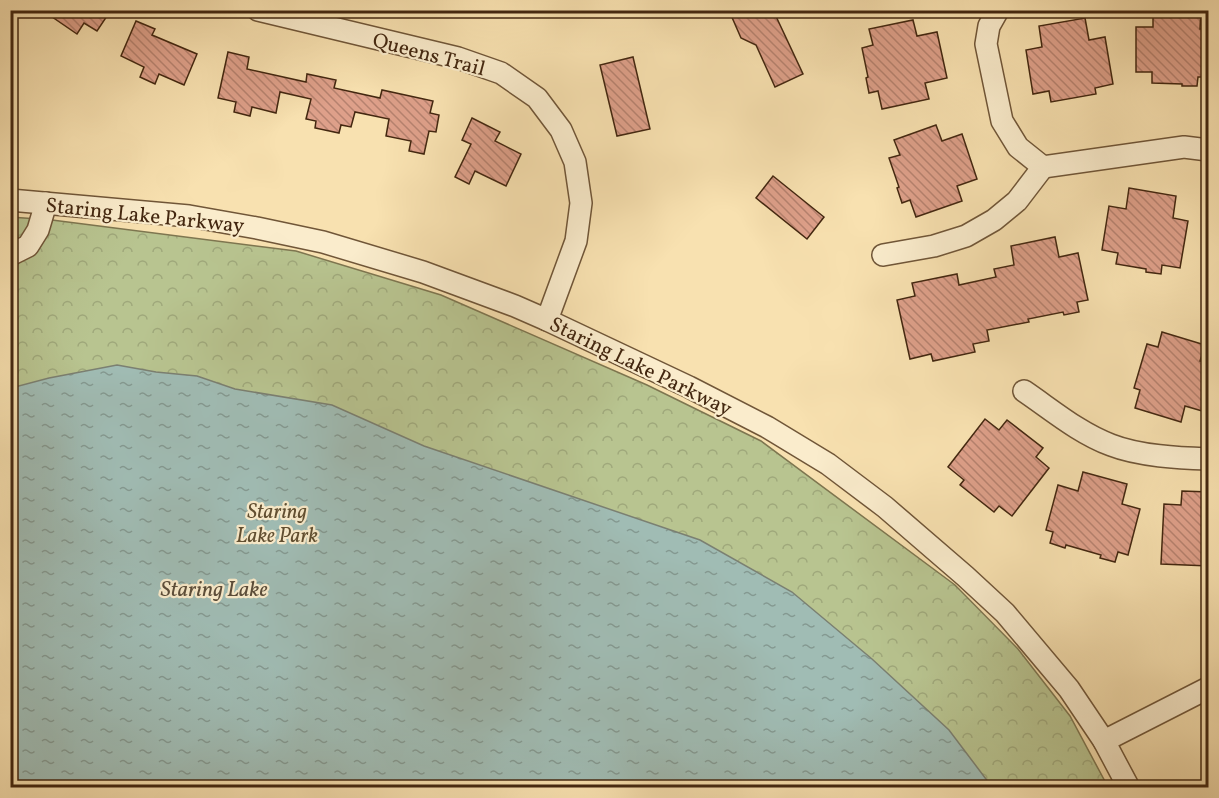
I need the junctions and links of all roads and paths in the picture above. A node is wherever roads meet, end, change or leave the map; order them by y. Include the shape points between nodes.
1 (258, 10) edge
2 (998, 10) edge
3 (1209, 150) edge
4 (1043, 167) junction
5 (10, 200) edge
6 (46, 203) junction
7 (10, 255) edge
8 (883, 255) dead end
9 (547, 320) junction
10 (1024, 391) dead end
11 (1209, 459) edge
12 (1209, 688) edge
13 (1104, 741) junction
14 (1129, 788) edge

1 - 9 street, Queens Trail via 458,58 501,73 537,98 561,130 574,162 581,203 576,241
2 - 4 street via 989,26 986,44 1002,121 1018,147
3 - 4 street via 1184,147
4 - 8 street via 1017,201 966,236
5 - 6 street, Staring Lake Parkway
6 - 7 street via 38,230 28,246
6 - 9 street, Staring Lake Parkway via 189,216 323,242 423,272
9 - 13 street, Staring Lake Parkway via 689,387 828,464 922,538 1005,613 1069,689
10 - 11 street via 1077,428 1112,446 1147,454
12 - 13 street
13 - 14 street, Staring Lake Parkway

